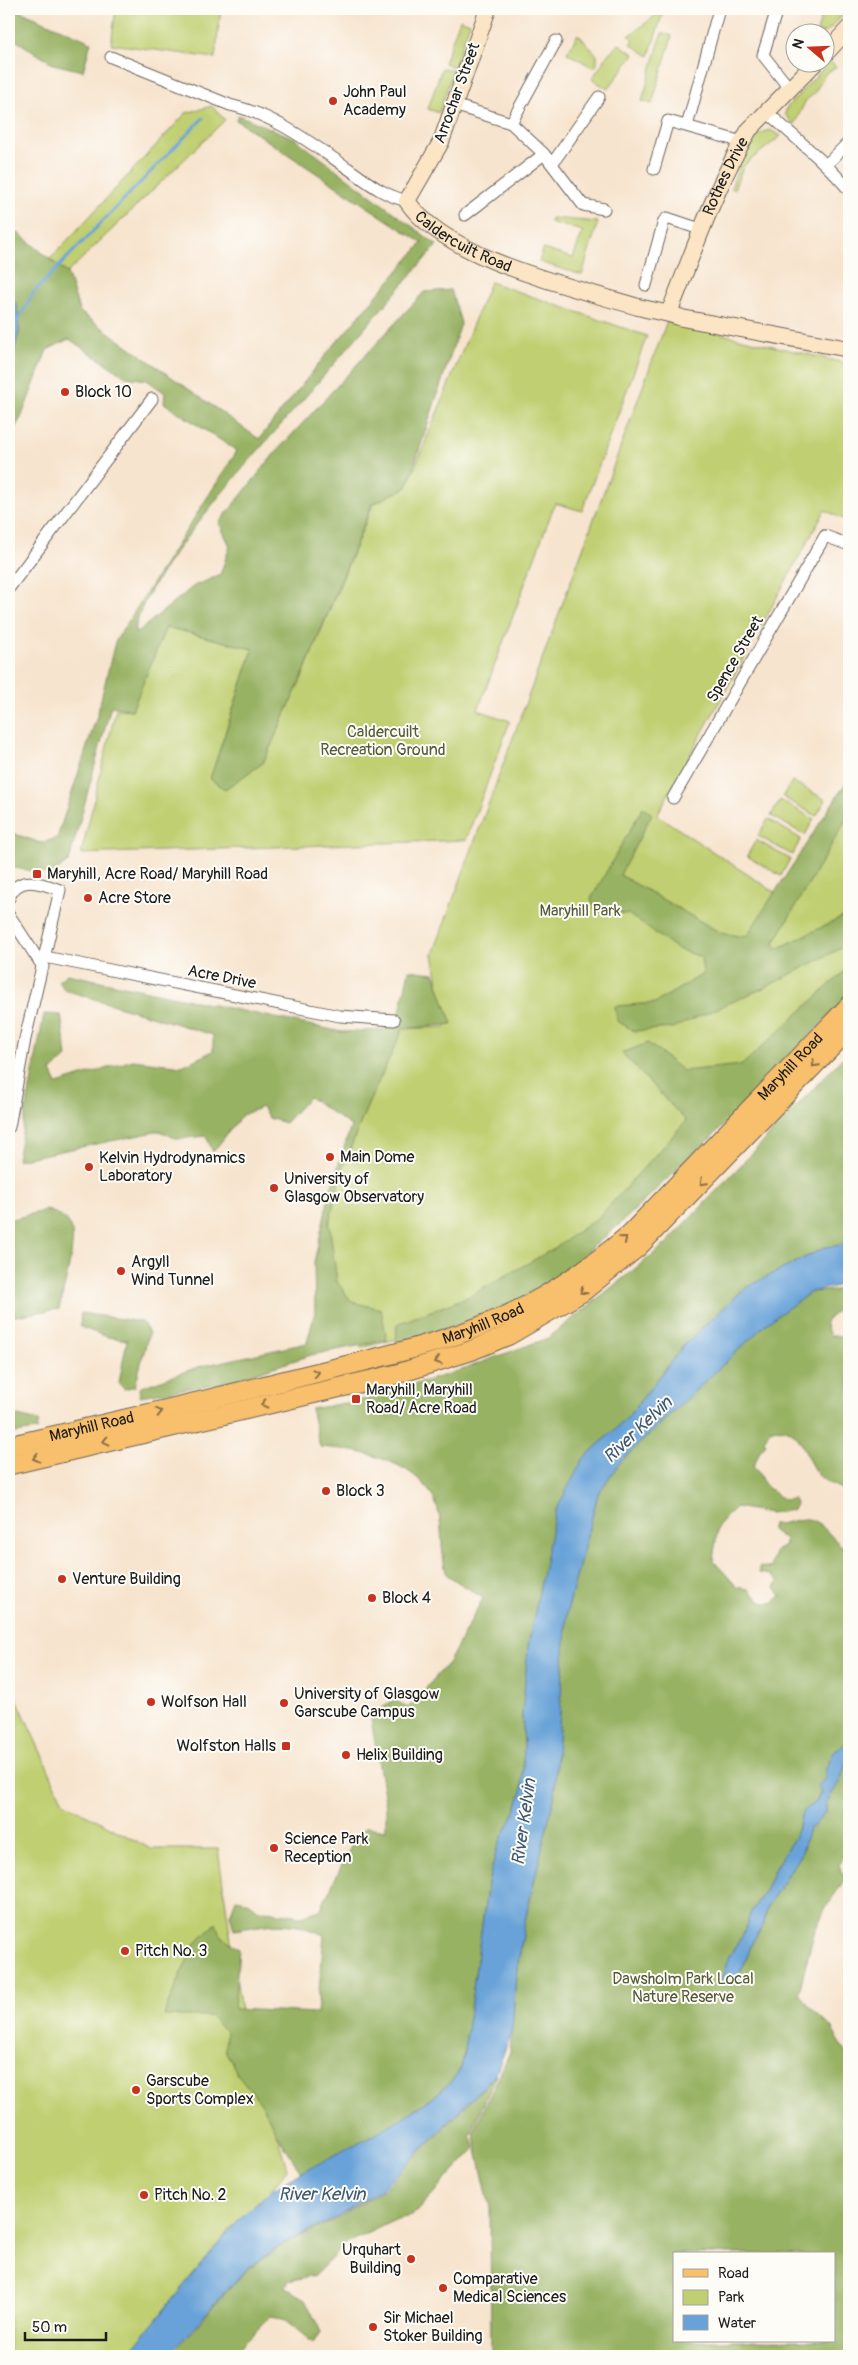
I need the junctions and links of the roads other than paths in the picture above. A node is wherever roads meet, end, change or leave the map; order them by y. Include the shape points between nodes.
1 (488, 9) edge
2 (720, 9) edge
3 (777, 9) edge
4 (849, 28) edge
5 (556, 41) dead end
6 (836, 42) edge
7 (111, 57) dead end
8 (806, 72) edge
9 (790, 89) junction
10 (599, 97) dead end
11 (454, 104) junction
12 (767, 112) junction
13 (511, 123) junction
14 (686, 126) junction
15 (742, 142) junction
16 (849, 142) edge
17 (544, 154) junction
18 (552, 164) junction
19 (827, 164) junction
20 (654, 169) dead end
21 (849, 190) edge
22 (406, 201) junction
23 (604, 209) dead end
24 (465, 215) dead end
25 (703, 230) junction
26 (646, 285) dead end
27 (670, 313) junction
28 (849, 349) edge
29 (152, 399) dead end
30 (849, 544) edge
31 (9, 588) edge
32 (673, 798) dead end
33 (9, 898) edge
34 (9, 914) edge
35 (44, 962) junction
36 (849, 1006) edge
37 (394, 1020) dead end
38 (849, 1029) edge
39 (9, 1127) edge
40 (738, 1134) junction
41 (9, 1446) edge
42 (9, 1465) edge

1 - 11 street, Arrochar Street
2 - 14 street
3 - 9 street via 764,56
4 - 6 street
5 - 13 street
7 - 22 street, Caldercuilt Road via 230,106 250,110 305,139 388,196
8 - 9 street, Rothes Drive
9 - 12 street, Rothes Drive
10 - 18 street
11 - 13 street
11 - 22 street, Arrochar Street via 440,142
12 - 15 street, Rothes Drive
12 - 19 street
13 - 17 street
14 - 15 street
14 - 20 street via 668,121
15 - 25 street, Rothes Drive via 728,167
16 - 19 street
17 - 18 street
17 - 24 street
18 - 23 street via 583,205
19 - 21 street
22 - 27 street, Caldercuilt Road via 432,229 485,258 582,290
25 - 26 street via 667,218
25 - 27 street, Rothes Drive
27 - 28 street, Caldercuilt Road via 682,318
29 - 31 street
30 - 32 street, Spence Street via 825,536
33 - 35 street via 13,889 31,881 60,890
34 - 35 street
35 - 37 street, Acre Drive via 332,1015
35 - 39 street
36 - 40 main road, Maryhill Road
38 -> 40 main road, Maryhill Road
41 -> 40 main road, Maryhill Road via 219,1398 395,1353 500,1319 541,1298 606,1254
40 -> 42 main road, Maryhill Road via 657,1230 615,1267 582,1292 509,1334 470,1351 397,1374

